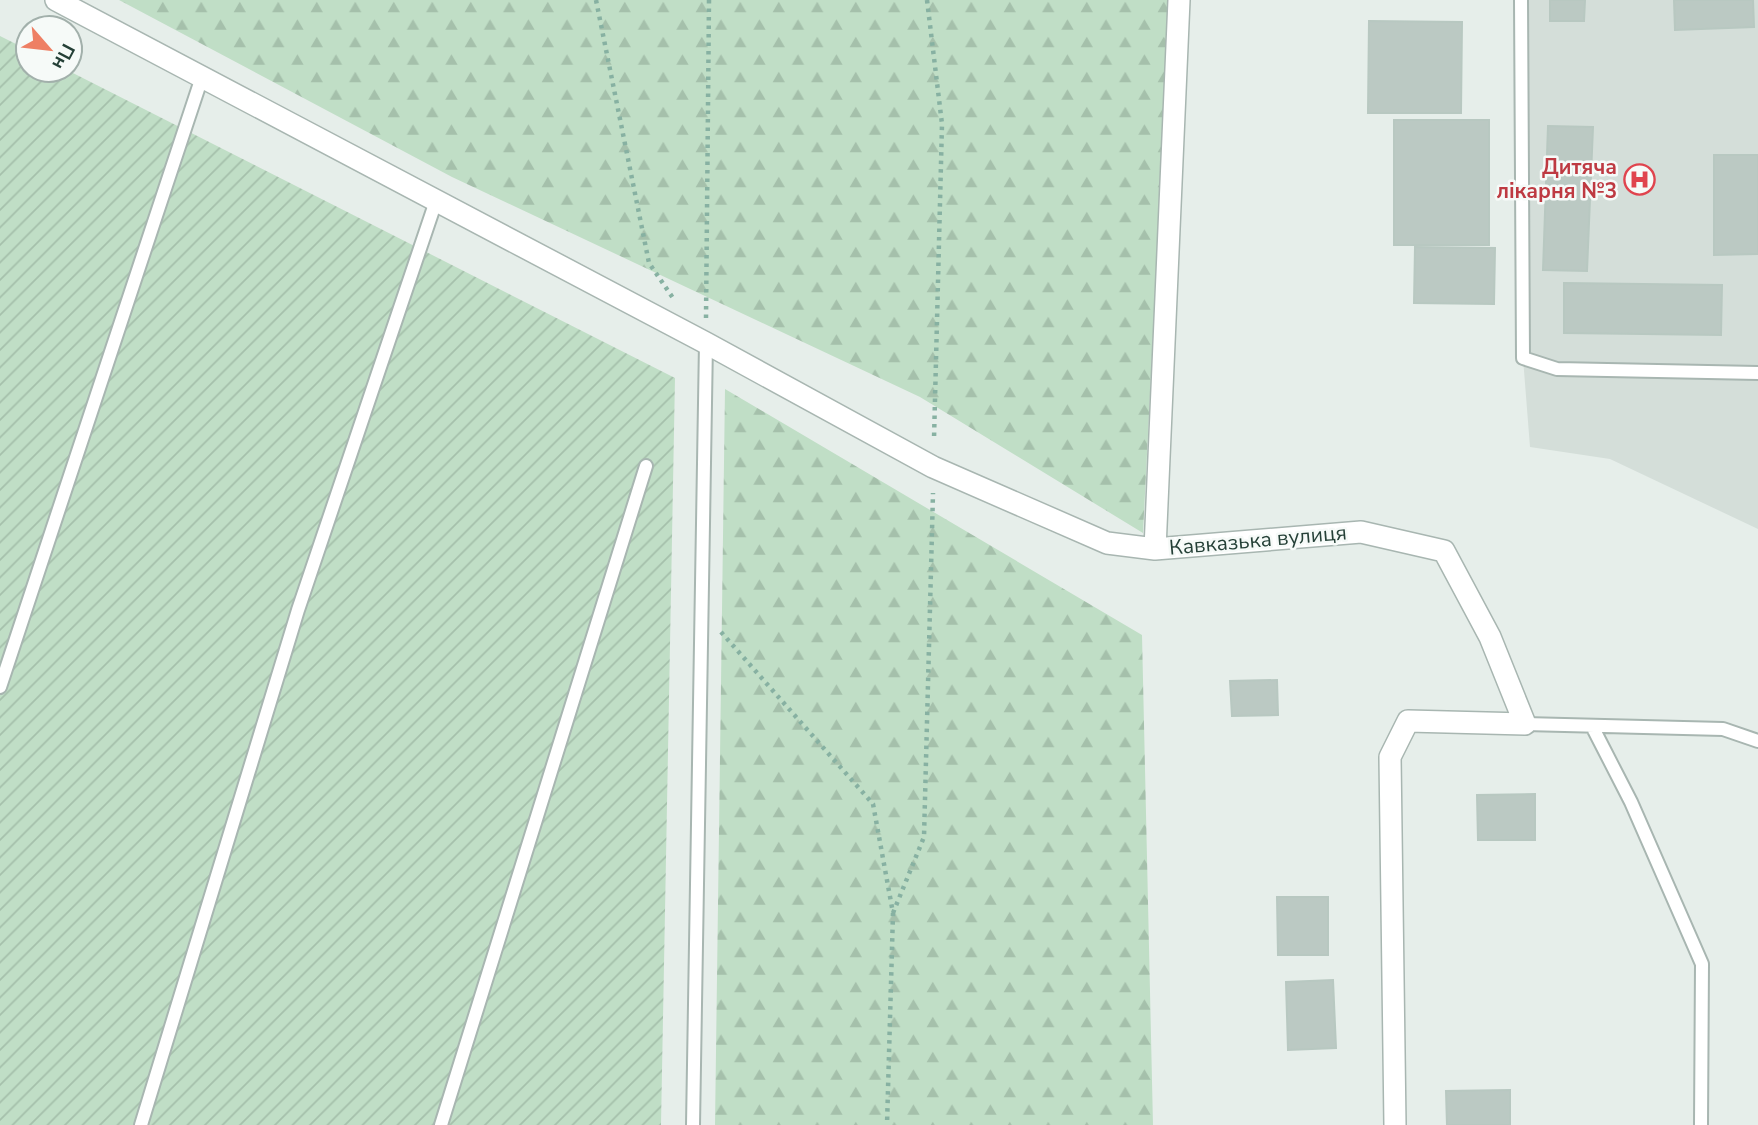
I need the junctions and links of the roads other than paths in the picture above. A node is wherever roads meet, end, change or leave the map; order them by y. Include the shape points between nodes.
1 (56, 0) edge
2 (1179, 0) edge
3 (1521, 0) edge
4 (202, 77) junction
5 (436, 201) junction
6 (706, 343) junction
7 (1758, 373) edge
8 (646, 466) dead end
9 (1155, 549) junction
10 (0, 687) edge
11 (1525, 724) junction
12 (1592, 726) junction
13 (1758, 741) edge
14 (141, 1125) edge
15 (441, 1125) edge
16 (693, 1125) edge
17 (1395, 1125) edge
18 (1701, 1125) edge

1 - 4 street
2 - 9 street, Кавказька вулиця
3 - 7 lane via 1523,358 1557,369
4 - 5 street
4 - 10 lane
5 - 6 street
5 - 14 lane via 298,610
6 - 9 street via 933,467 1107,543
6 - 16 lane
8 - 15 lane
9 - 11 street, Кавказька вулиця via 1361,532 1444,551 1490,637
11 - 12 lane
11 - 17 street via 1408,721 1390,757
12 - 13 lane via 1723,729
12 - 18 lane via 1632,802 1702,964

